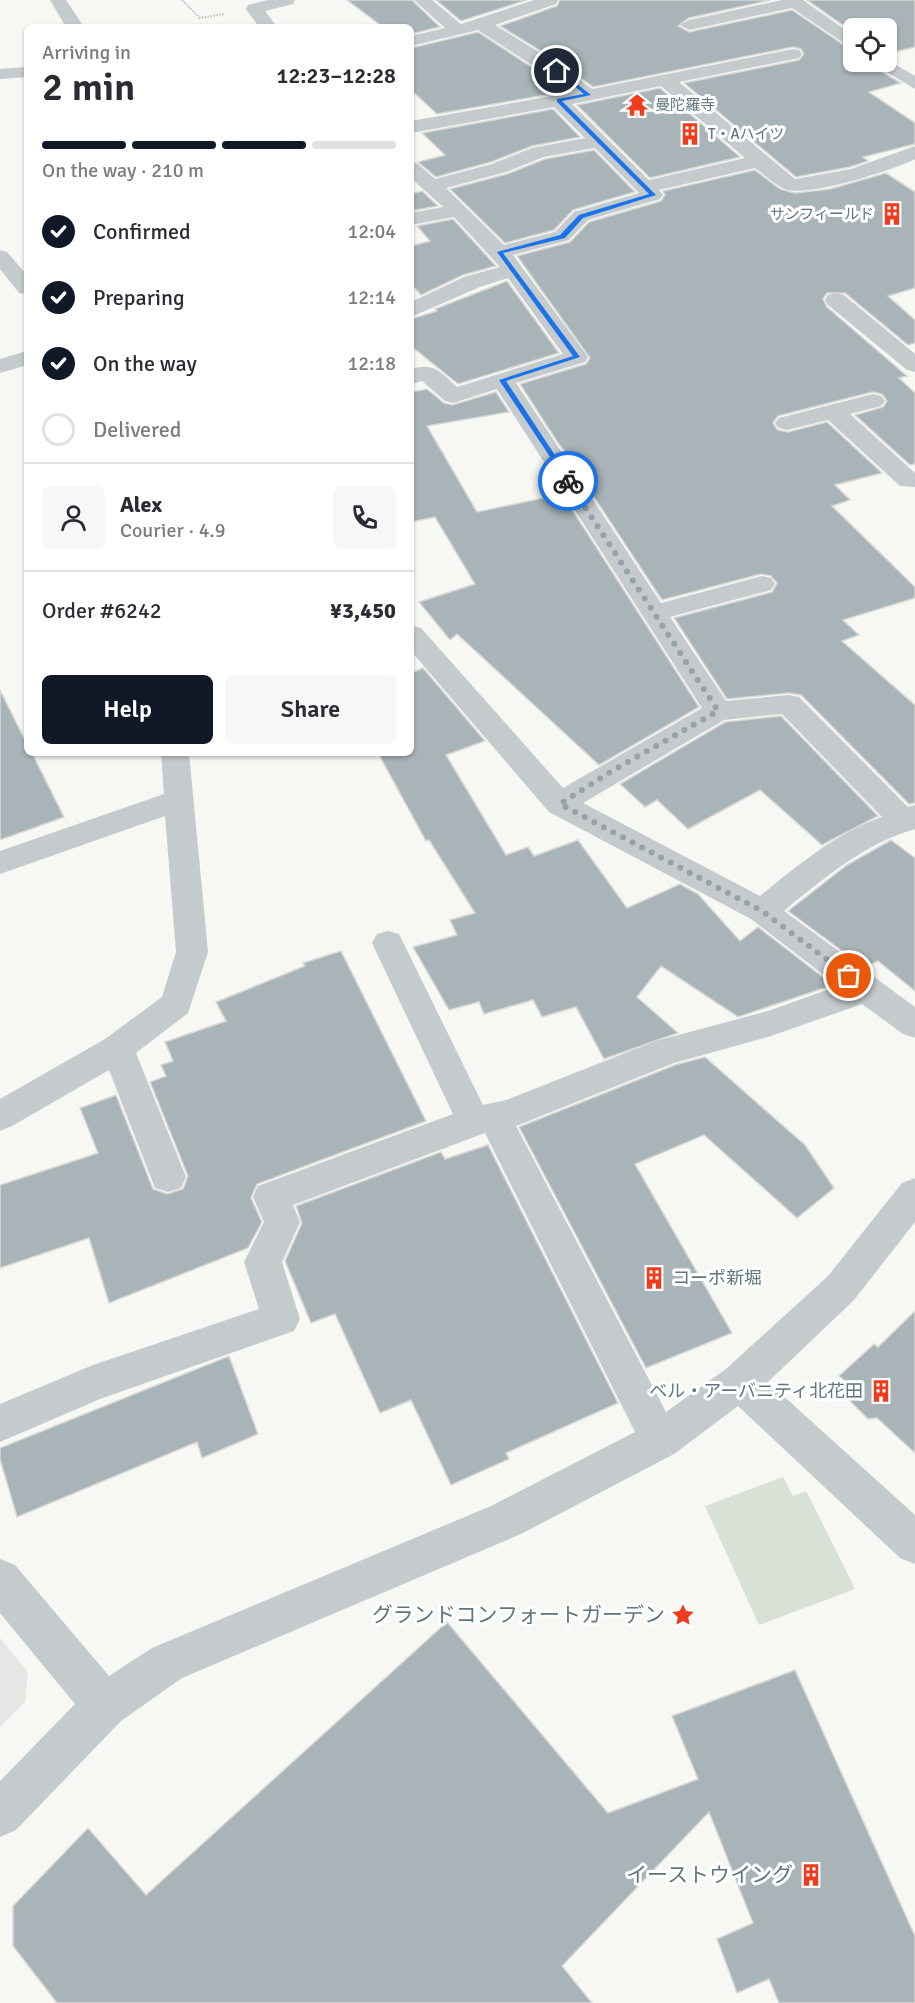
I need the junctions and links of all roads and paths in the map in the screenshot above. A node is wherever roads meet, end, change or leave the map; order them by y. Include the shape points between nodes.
1 (58, 0) edge
2 (182, 0) edge
3 (287, 0) edge
4 (422, 0) edge
5 (550, 0) edge
6 (794, 1) edge
7 (254, 9) junction
8 (73, 24) edge
9 (266, 24) edge
10 (481, 24) junction
11 (689, 25) dead end
12 (459, 30) junction
13 (843, 37) edge
14 (414, 40) edge
15 (793, 54) dead end
16 (24, 72) edge
17 (895, 72) edge
18 (0, 74) edge
19 (664, 80) junction
20 (915, 84) edge
21 (589, 95) junction
22 (558, 100) junction
23 (414, 126) edge
24 (601, 141) junction
25 (915, 152) edge
26 (765, 165) junction
27 (414, 171) edge
28 (432, 186) junction
29 (645, 187) junction
30 (459, 210) junction
31 (414, 218) edge
32 (6, 253) edge
33 (507, 261) junction
34 (24, 283) edge
35 (836, 300) dead end
36 (414, 309) edge
37 (24, 359) edge
38 (915, 365) edge
39 (0, 366) edge
40 (414, 376) edge
41 (502, 380) junction
42 (873, 401) dead end
43 (833, 411) junction
44 (787, 423) dead end
45 (913, 482) edge
46 (762, 584) dead end
47 (654, 613) junction
48 (414, 641) edge
49 (718, 711) junction
50 (175, 756) edge
51 (179, 800) junction
52 (560, 804) junction
53 (909, 818) edge
54 (0, 863) edge
55 (762, 911) junction
56 (388, 943) dead end
57 (866, 989) junction
58 (915, 1025) edge
59 (117, 1049) junction
60 (0, 1116) edge
61 (484, 1119) junction
62 (168, 1177) dead end
63 (915, 1194) edge
64 (740, 1382) junction
65 (0, 1424) edge
66 (660, 1440) junction
67 (915, 1544) edge
68 (0, 1580) edge
69 (105, 1706) junction
70 (0, 1814) edge

1 - 8 street
2 - 7 path via 200,18
3 - 7 street
4 - 12 street
5 - 10 street
6 - 11 street
6 - 13 street
7 - 9 street
10 - 12 street
10 - 21 street
12 - 14 street
15 - 19 street
16 - 18 street
17 - 20 street
19 - 21 street
19 - 26 street
21 - 22 street
22 - 23 street
22 - 24 street
24 - 28 street via 540,153
24 - 29 street
25 - 26 street via 900,160 811,184 791,185
26 - 29 street via 759,161
27 - 28 street
28 - 30 street
29 - 33 street via 653,195 581,216 562,237
30 - 31 street
30 - 33 street
32 - 34 street
33 - 36 street
33 - 41 street via 577,357
35 - 38 street
37 - 39 street
40 - 41 street via 426,372 453,396
41 - 47 street
42 - 43 street
43 - 44 street
43 - 45 street
46 - 47 street
47 - 49 street
48 - 52 street
49 - 52 street
49 - 53 street via 789,704
50 - 51 street
51 - 54 street
51 - 59 street via 192,952 176,1004
52 - 55 street
53 - 55 street via 875,831 829,857
55 - 57 street
56 - 61 street
57 - 58 street
57 - 61 street via 771,1023 668,1051 509,1114
59 - 60 street
59 - 62 street
61 - 65 street via 272,1197 282,1222 263,1262 280,1319 93,1383
61 - 66 street
63 - 64 street via 841,1287
64 - 66 street
64 - 67 street
66 - 69 street via 506,1520 166,1664
68 - 69 street
69 - 70 street

